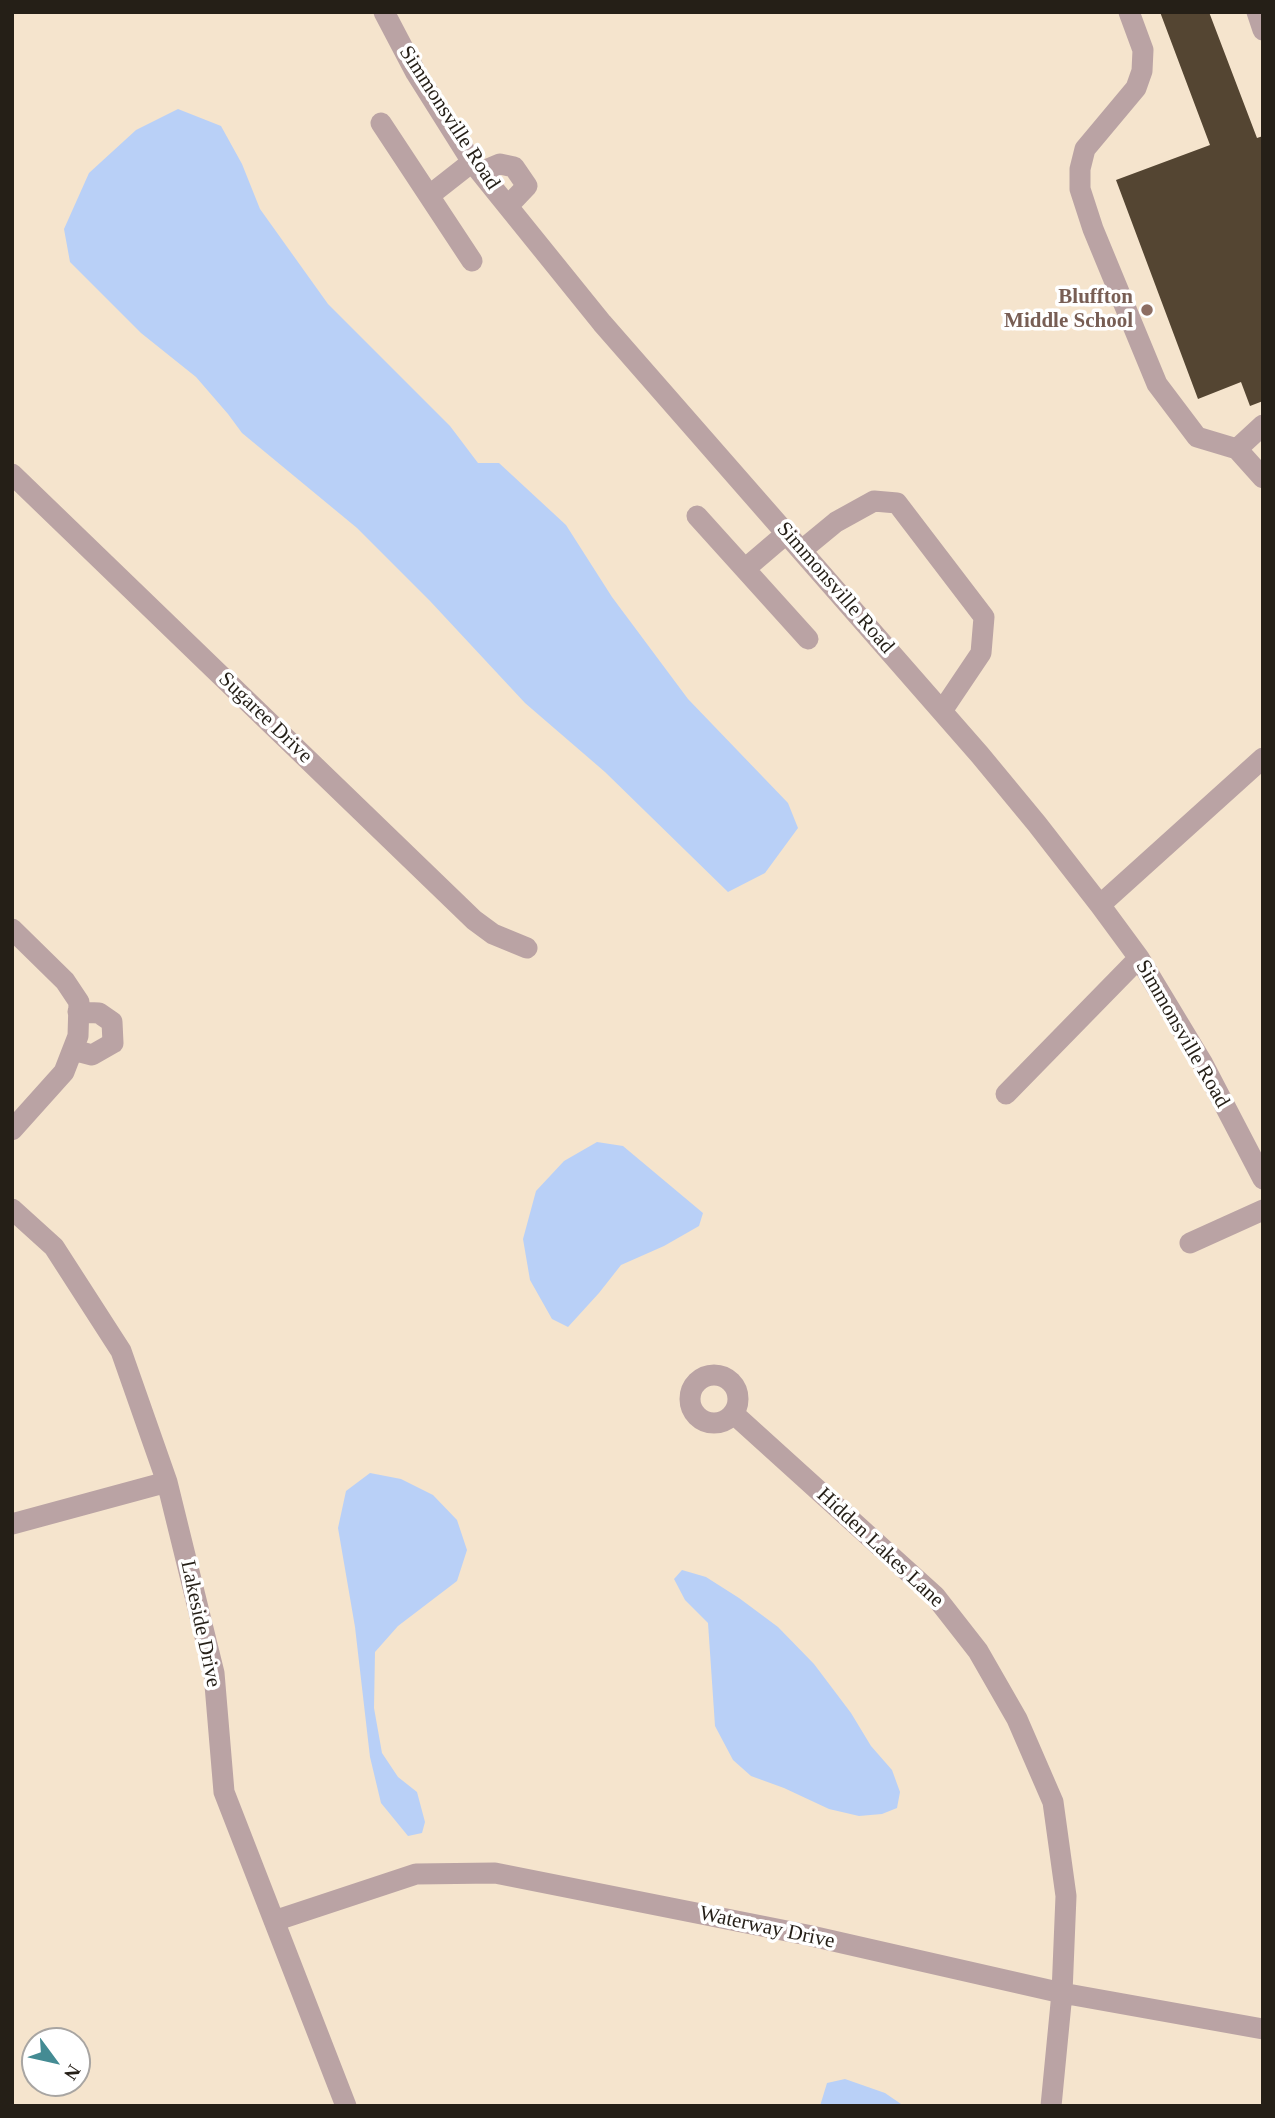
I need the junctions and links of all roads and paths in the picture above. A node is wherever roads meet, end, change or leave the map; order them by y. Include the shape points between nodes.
1 (384, 12) edge
2 (1129, 12) edge
3 (1257, 12) edge
4 (1263, 30) edge
5 (381, 122) dead end
6 (477, 167) junction
7 (430, 195) junction
8 (508, 206) junction
9 (472, 261) dead end
10 (1263, 425) edge
11 (1237, 450) junction
12 (12, 474) edge
13 (1263, 478) edge
14 (697, 516) dead end
15 (787, 533) junction
16 (802, 550) junction
17 (746, 568) junction
18 (808, 639) dead end
19 (942, 711) junction
20 (1263, 758) edge
21 (1100, 905) junction
22 (12, 929) edge
23 (527, 948) dead end
24 (1139, 958) junction
25 (78, 1012) junction
26 (73, 1050) junction
27 (1006, 1094) dead end
28 (12, 1130) edge
29 (1263, 1179) edge
30 (12, 1209) edge
31 (1263, 1210) edge
32 (1190, 1243) dead end
33 (735, 1415) dead end
34 (166, 1482) junction
35 (12, 1524) edge
36 (274, 1921) junction
37 (1062, 1993) junction
38 (1263, 2029) edge
39 (346, 2106) edge
40 (1051, 2106) edge

1 - 6 street, Simmonsville Road via 416,73
2 - 11 street via 1143,50 1142,71 1136,88 1085,149 1080,189 1157,384 1197,437
3 - 4 street
5 - 7 street
6 - 7 street
6 - 8 street, Simmonsville Road
6 - 8 street via 514,167 527,186
7 - 9 street
8 - 15 street, Simmonsville Road via 603,323
10 - 11 street
11 - 13 street
12 - 23 street, Sugaree Drive via 474,920
14 - 17 street
15 - 16 street, Simmonsville Road
15 - 17 street
16 - 19 street, Simmonsville Road
16 - 19 street via 836,522 874,501 897,503 984,617 981,653
17 - 18 street
19 - 21 street, Simmonsville Road
20 - 21 street
21 - 24 street, Simmonsville Road
22 - 25 street via 65,981 79,1002
24 - 27 street
24 - 29 street, Simmonsville Road via 1203,1064
25 - 26 street
25 - 26 street via 99,1013 112,1022 114,1043 92,1055
26 - 28 street via 64,1072
30 - 34 street, Lakeside Drive via 54,1247 121,1351
31 - 32 street
33 - 37 street, Hidden Lakes Lane via 935,1596 978,1651 1017,1719 1053,1802 1066,1896
34 - 35 street
34 - 36 street, Lakeside Drive via 214,1673 224,1792
36 - 37 street, Waterway Drive via 416,1874 495,1874
36 - 39 street, Lakeside Drive
37 - 38 street, Waterway Drive
37 - 40 street, Hidden Lakes Lane

